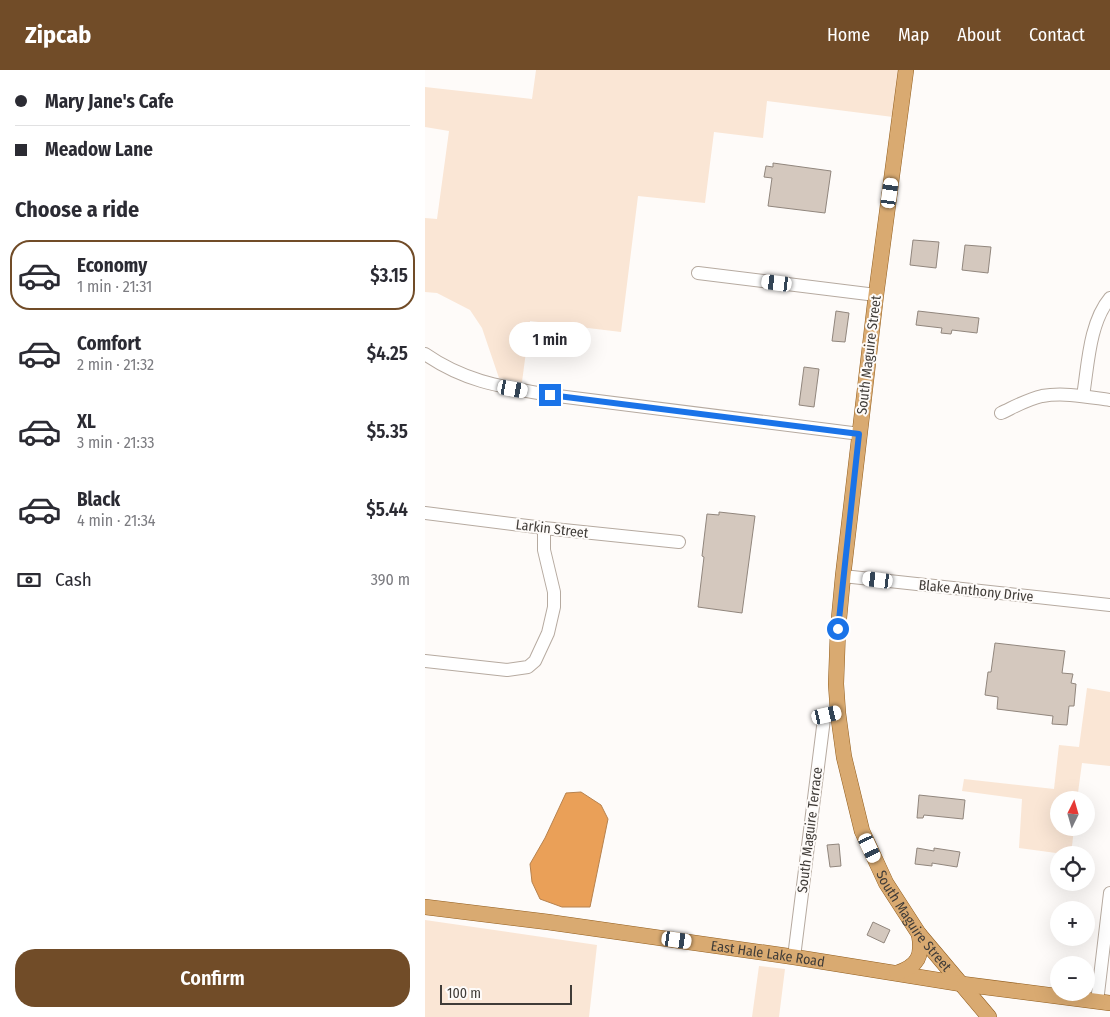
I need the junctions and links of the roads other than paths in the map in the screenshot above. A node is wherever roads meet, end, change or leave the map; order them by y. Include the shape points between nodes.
1 (906, 70) edge
2 (698, 273) dead end
3 (876, 295) junction
4 (1110, 298) edge
5 (425, 354) edge
6 (1083, 396) junction
7 (1110, 400) edge
8 (1001, 413) dead end
9 (859, 434) junction
10 (425, 513) edge
11 (544, 528) junction
12 (679, 542) dead end
13 (843, 576) junction
14 (1110, 605) edge
15 (425, 661) edge
16 (837, 713) junction
17 (1110, 893) edge
18 (425, 907) edge
19 (919, 934) junction
20 (794, 957) junction
21 (897, 974) junction
22 (962, 984) junction
23 (1103, 1002) edge
24 (989, 1017) edge

1 - 3 main road, South Maguire Street
2 - 3 street
3 - 9 main road, South Maguire Street
4 - 6 street via 1090,348
5 - 9 street via 443,367 474,380 522,390
6 - 7 street
6 - 8 street via 1041,397
9 - 13 main road, South Maguire Street
10 - 11 street, Larkin Street
11 - 12 street, Larkin Street
11 - 15 street via 544,550 554,592 554,607 548,633 535,661 528,667 507,670
13 - 14 street, Blake Anthony Drive
13 - 16 main road, South Maguire Street via 835,684
16 - 19 main road, South Maguire Street via 862,831 886,882
16 - 20 street, South Maguire Terrace via 824,719
17 - 23 street
18 - 20 main road, East Hale Lake Road
19 - 21 main road via 921,946 917,961 911,968
19 - 22 main road, South Maguire Street
20 - 21 main road, East Hale Lake Road
21 - 22 main road, East Hale Lake Road
22 - 23 main road, East Hale Lake Road
22 - 24 main road, South Maguire Street

